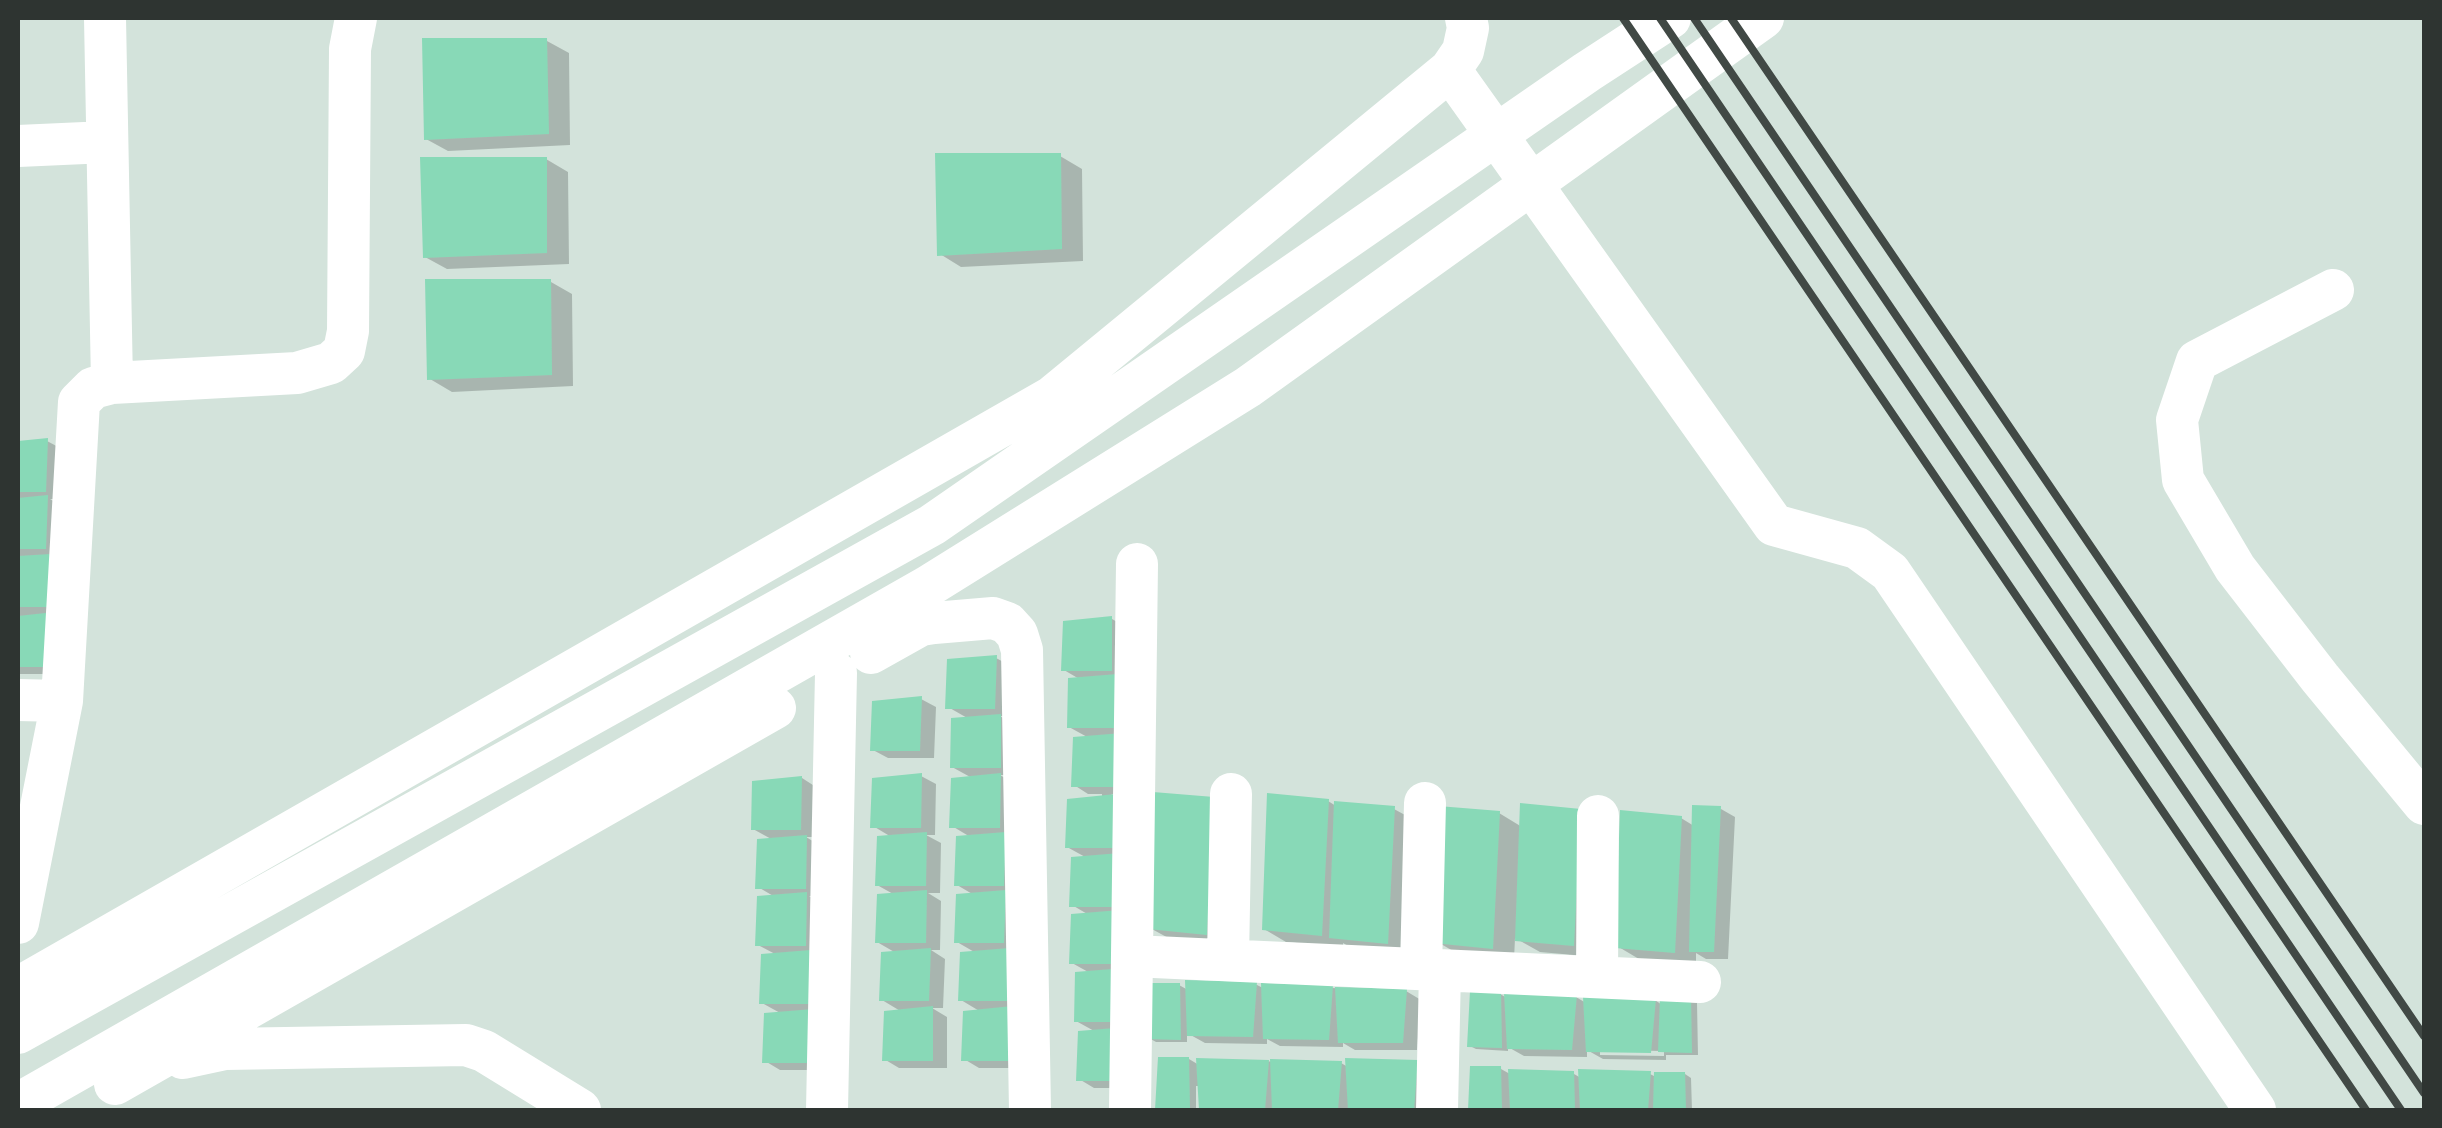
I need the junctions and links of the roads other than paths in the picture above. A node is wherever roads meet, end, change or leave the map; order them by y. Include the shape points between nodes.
1 (105, 18) edge
2 (356, 18) edge
3 (1466, 18) edge
4 (1670, 18) edge
5 (1763, 18) edge
6 (1450, 70) junction
7 (107, 142) junction
8 (18, 146) edge
9 (2333, 290) dead end
10 (112, 383) junction
11 (1137, 564) dead end
12 (836, 673) junction
13 (18, 700) edge
14 (62, 701) junction
15 (1231, 794) dead end
16 (1425, 803) dead end
17 (2424, 804) edge
18 (1598, 816) dead end
19 (18, 923) edge
20 (1132, 956) junction
21 (1228, 960) junction
22 (1431, 970) junction
23 (1597, 977) junction
24 (1700, 982) dead end
25 (18, 988) edge
26 (18, 1032) edge
27 (115, 1084) junction
28 (39, 1099) edge
29 (580, 1110) edge
30 (827, 1110) edge
31 (1030, 1110) edge
32 (1130, 1110) edge
33 (1437, 1110) edge
34 (2255, 1110) edge

1 - 7 street
2 - 10 street via 344,351 297,373
3 - 6 street via 1463,51
4 - 26 street via 932,525
5 - 28 street via 1248,387 928,588
6 - 25 street via 1052,397
6 - 34 street via 1774,525 1858,548 1890,572
7 - 8 street
7 - 10 street
9 - 17 street via 2197,361 2177,420 2184,480 2236,568
10 - 14 street via 93,388 79,402
11 - 20 street
12 - 27 street
12 - 30 street
12 - 31 street via 921,625 993,618 1017,634
13 - 14 street
14 - 19 street
15 - 21 street
16 - 22 street
18 - 23 street
20 - 21 street
20 - 32 street
21 - 22 street
22 - 23 street
22 - 33 street
23 - 24 street
27 - 28 street
27 - 29 street via 225,1049 466,1045

